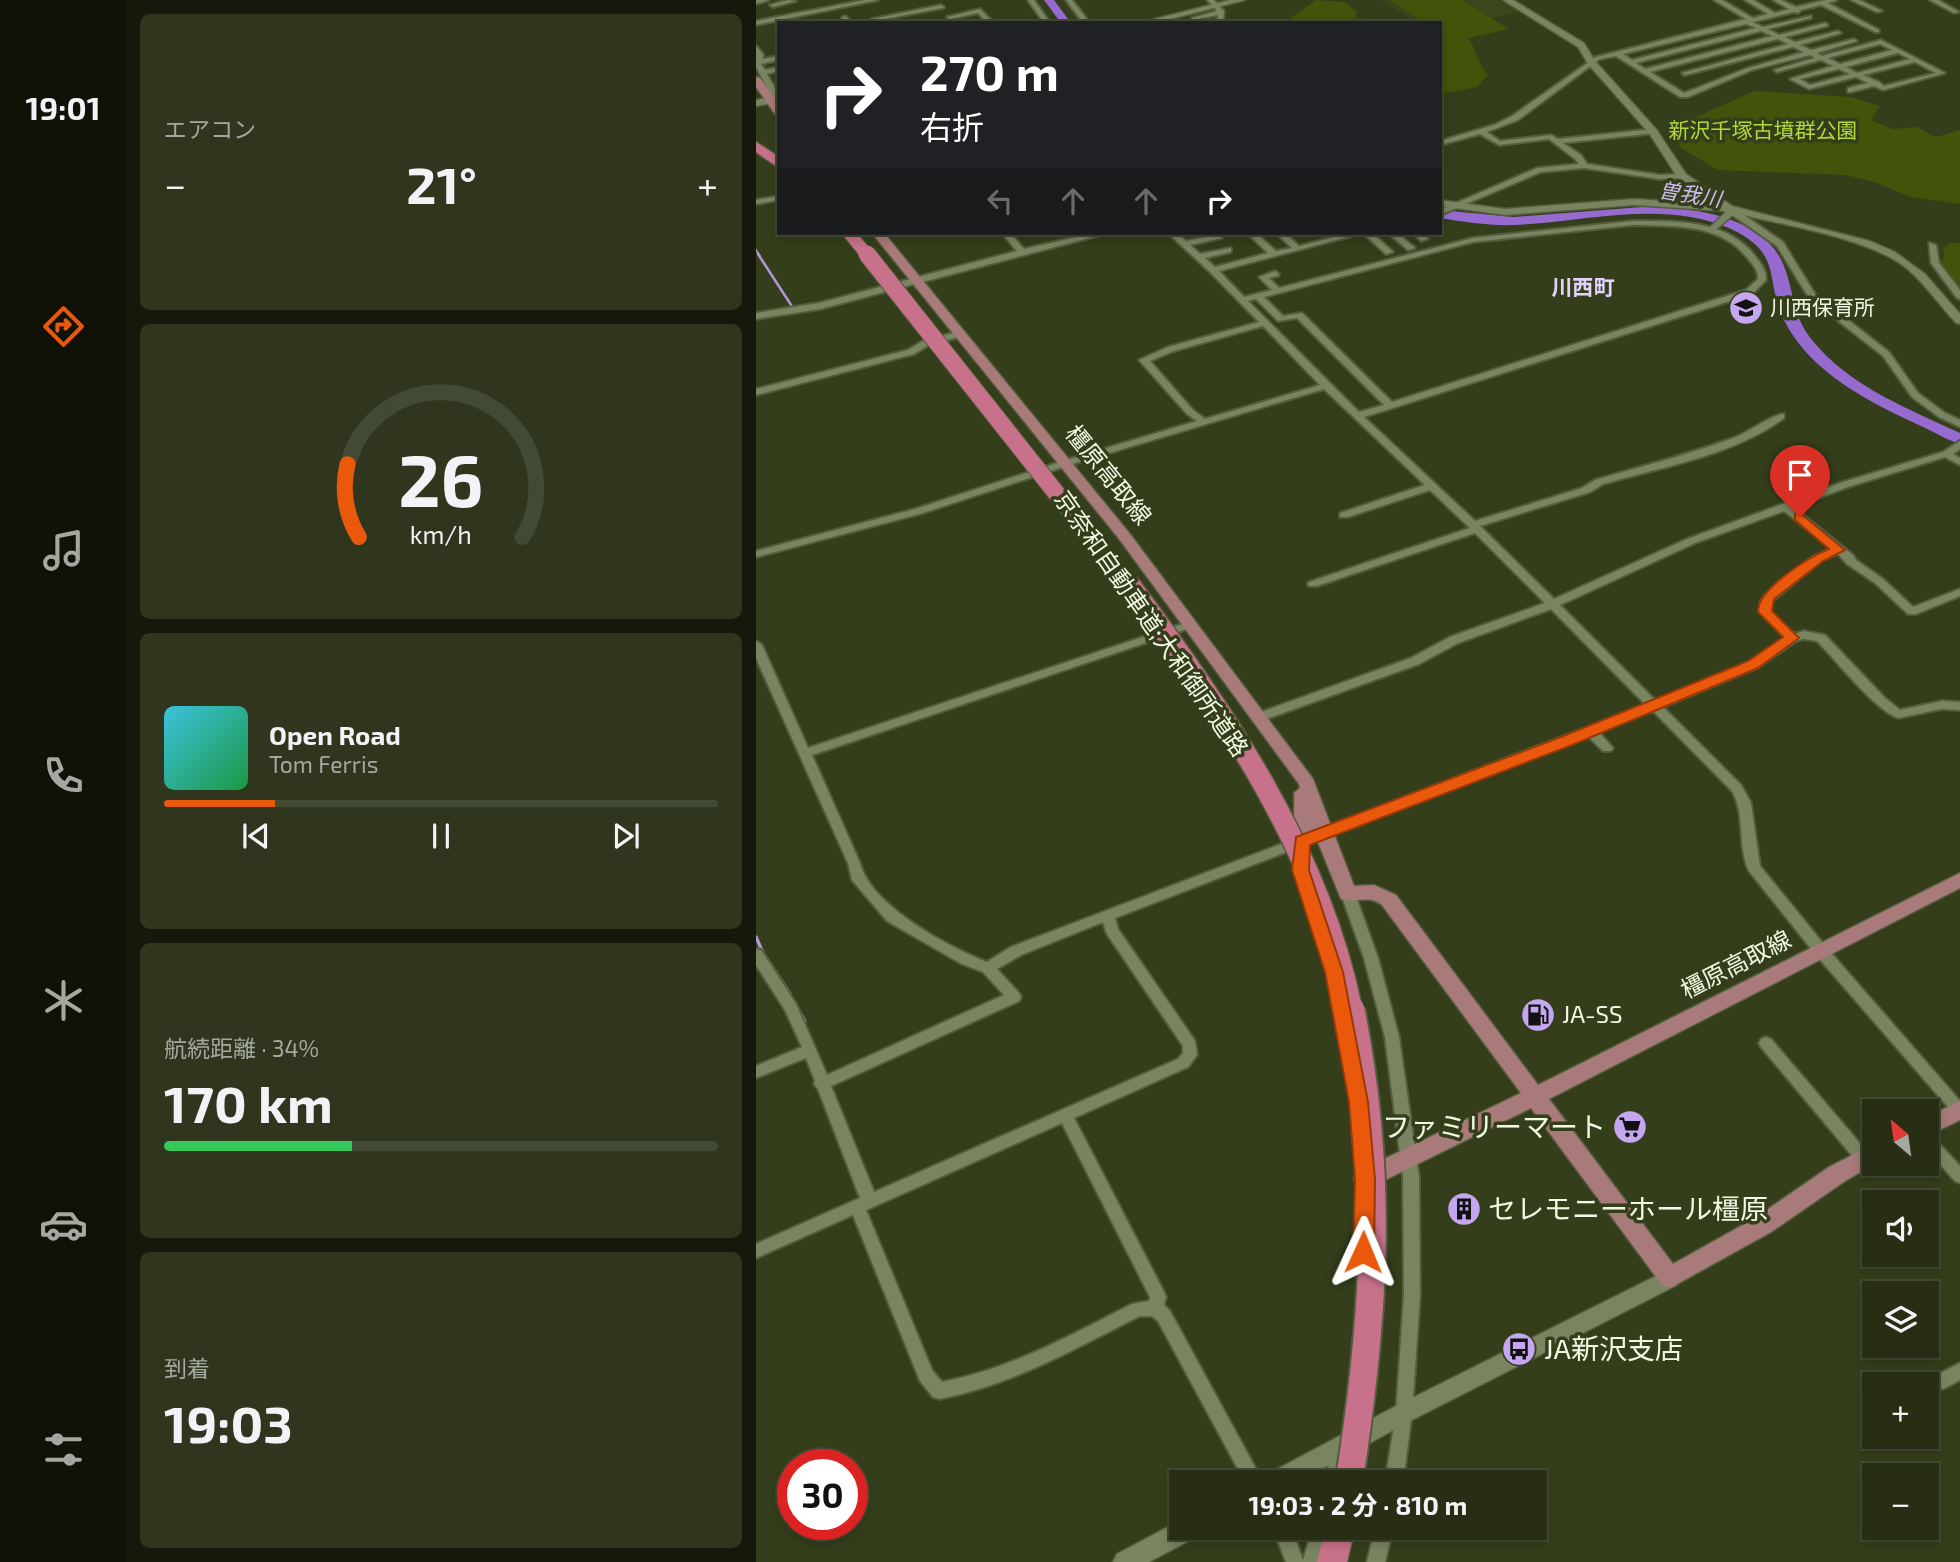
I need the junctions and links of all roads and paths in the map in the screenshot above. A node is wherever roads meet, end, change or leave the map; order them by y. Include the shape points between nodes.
1 (793, 0) edge
2 (840, 0) edge
3 (875, 0) edge
4 (932, 0) edge
5 (1031, 0) edge
6 (1069, 0) edge
7 (1241, 0) edge
8 (1507, 0) edge
9 (1717, 0) edge
10 (1748, 0) edge
11 (1776, 0) edge
12 (1834, 0) edge
13 (1854, 0) edge
14 (1933, 0) edge
15 (979, 1) edge
16 (756, 2) edge
17 (770, 2) edge
18 (1822, 3) junction
19 (1216, 6) edge
20 (941, 8) junction
21 (1795, 9) junction
22 (803, 11) junction
23 (980, 11) junction
24 (1879, 11) dead end
25 (1956, 12) dead end
26 (1773, 15) junction
27 (1809, 17) junction
28 (1194, 19) dead end
29 (953, 20) edge
30 (1749, 20) junction
31 (876, 21) edge
32 (989, 21) edge
33 (1046, 21) edge
34 (1085, 21) edge
35 (1152, 21) edge
36 (756, 23) edge
37 (1825, 25) junction
38 (1762, 29) junction
39 (1877, 31) dead end
40 (1838, 33) junction
41 (1779, 37) junction
42 (1793, 44) junction
43 (756, 48) edge
44 (1898, 51) junction
45 (1809, 52) junction
46 (1617, 53) junction
47 (777, 58) edge
48 (1821, 58) junction
49 (1915, 60) junction
50 (760, 61) junction
51 (1591, 62) junction
52 (1631, 62) junction
53 (1672, 64) junction
54 (1840, 67) junction
55 (777, 70) edge
56 (1777, 70) dead end
57 (1645, 71) junction
58 (1685, 73) junction
59 (1857, 75) junction
60 (760, 76) edge
61 (777, 80) edge
62 (769, 82) junction
63 (1874, 84) junction
64 (1707, 86) junction
65 (1851, 90) dead end
66 (774, 99) edge
67 (756, 103) edge
68 (1481, 131) junction
69 (1653, 131) junction
70 (1557, 141) junction
71 (1442, 143) edge
72 (756, 146) edge
73 (777, 162) edge
74 (1584, 166) junction
75 (1682, 176) junction
76 (777, 198) edge
77 (756, 202) edge
78 (1442, 203) edge
79 (1455, 207) junction
80 (1729, 211) junction
81 (1442, 212) edge
82 (1713, 229) junction
83 (851, 235) edge
84 (880, 235) edge
85 (1008, 235) edge
86 (1095, 235) edge
87 (1174, 235) edge
88 (1253, 235) edge
89 (1282, 235) edge
90 (1351, 235) edge
91 (1369, 235) edge
92 (1395, 235) edge
93 (1419, 235) edge
94 (1219, 236) dead end
95 (1424, 239) dead end
96 (1185, 244) junction
97 (1932, 245) dead end
98 (1297, 248) junction
99 (1411, 248) dead end
100 (1228, 250) dead end
101 (1022, 252) junction
102 (1390, 252) dead end
103 (1274, 254) junction
104 (1199, 257) junction
105 (1213, 270) junction
106 (1275, 274) dead end
107 (919, 282) junction
108 (1278, 291) junction
109 (1258, 296) junction
110 (1960, 296) edge
111 (1242, 300) junction
112 (793, 310) joint
113 (756, 316) edge
114 (1960, 321) edge
115 (1265, 323) junction
116 (960, 334) junction
117 (1326, 386) junction
118 (756, 392) edge
119 (1390, 406) junction
120 (1358, 416) junction
121 (1781, 416) dead end
122 (1205, 423) junction
123 (1960, 424) edge
124 (1953, 449) edge
125 (1960, 462) edge
126 (1066, 463) junction
127 (1432, 486) junction
128 (1787, 508) junction
129 (1344, 515) dead end
130 (1475, 527) junction
131 (1839, 550) junction
132 (756, 554) edge
133 (1312, 584) dead end
134 (1960, 592) edge
135 (1553, 604) junction
136 (1189, 625) junction
137 (1792, 638) junction
138 (756, 645) edge
139 (1654, 706) junction
140 (1960, 706) edge
141 (1257, 718) junction
142 (1591, 732) junction
143 (1607, 748) dead end
144 (805, 753) junction
145 (1287, 758) junction
146 (1323, 834) junction
147 (1302, 841) junction
148 (1960, 880) edge
149 (1348, 894) junction
150 (1108, 915) junction
151 (1821, 951) junction
152 (756, 954) edge
153 (988, 968) junction
154 (1766, 1043) dead end
155 (810, 1050) junction
156 (756, 1072) edge
157 (821, 1084) junction
158 (1535, 1096) junction
159 (1960, 1111) edge
160 (1065, 1115) junction
161 (1939, 1121) edge
162 (1862, 1148) edge
163 (1939, 1153) edge
164 (1409, 1158) junction
165 (1862, 1161) edge
166 (1960, 1176) edge
167 (1365, 1179) junction
168 (863, 1203) junction
169 (756, 1251) edge
170 (1670, 1278) junction
171 (1155, 1308) junction
172 (1960, 1371) edge
173 (1943, 1381) dead end
174 (1404, 1413) junction
175 (1341, 1449) junction
176 (1247, 1470) edge
177 (1299, 1470) edge
178 (1337, 1470) edge
179 (1351, 1470) edge
180 (1396, 1470) edge
181 (1169, 1539) edge
182 (1287, 1540) edge
183 (1318, 1540) edge
184 (1337, 1540) edge
185 (1381, 1540) edge
186 (1125, 1562) edge
187 (1295, 1562) edge
188 (1312, 1562) edge
189 (1332, 1562) edge
190 (1376, 1562) edge

1 - 17 street
1 - 22 street
2 - 22 street
3 - 22 street
4 - 20 street
5 - 33 street
6 - 34 street
7 - 19 street
8 - 51 street via 1581,45
9 - 30 street
10 - 26 street
11 - 21 street
12 - 18 street
13 - 24 street
14 - 25 street
15 - 23 street
16 - 17 street
18 - 21 street
18 - 39 street
19 - 28 street
19 - 35 street
20 - 29 street
20 - 31 street
21 - 26 street
21 - 27 street
22 - 36 street
23 - 29 street
23 - 32 street
26 - 30 street
27 - 37 street
27 - 38 street
30 - 38 street
30 - 46 street
37 - 40 street
37 - 41 street
38 - 41 street
38 - 52 street
40 - 42 street
40 - 45 street via 1854,41
41 - 42 street
41 - 53 street
42 - 45 street
42 - 58 street
43 - 50 street
44 - 48 street via 1881,42
44 - 49 street
44 - 54 street
45 - 48 street
45 - 64 street
46 - 51 street
46 - 52 street
47 - 50 street
48 - 54 street
48 - 56 street
49 - 59 street
49 - 63 street via 1932,68
50 - 60 street
51 - 68 street via 1515,118
51 - 69 street
52 - 57 street
53 - 57 street
53 - 58 street
54 - 59 street
54 - 59 street via 1794,79 1810,87
55 - 60 street
57 - 64 street via 1680,94
58 - 64 street
59 - 63 street
60 - 62 street
60 - 66 main road
61 - 62 street
62 - 66 street
63 - 65 street
66 - 67 street
68 - 70 street via 1499,143 1551,137
68 - 71 street
69 - 70 street
69 - 75 street
70 - 74 street
72 - 73 highway
74 - 75 street
74 - 79 street via 1540,170
75 - 80 street
76 - 77 street
78 - 79 street
79 - 80 street via 1522,212 1634,202
79 - 81 street
80 - 82 street
80 - 114 street via 1809,227 1883,251 1921,277
80 - 123 street via 1780,244 1812,296 1886,354 1915,395
82 - 108 street via 1652,222 1488,238
82 - 119 street via 1744,247 1762,271 1757,287
83 - 179 highway, 京奈和自動車道;大和御所道路, bridge via 1044,475 1186,665 1264,786 1320,904 1362,1052 1372,1134 1376,1221 1373,1312
84 - 107 main road, 橿原高取線
85 - 101 street
86 - 101 street
87 - 96 street
88 - 103 street
89 - 98 street
90 - 98 street
91 - 102 street
92 - 99 street
93 - 95 street
94 - 96 street
96 - 104 street
97 - 110 street via 1935,263
98 - 103 street
100 - 104 street
101 - 107 street
103 - 105 street
104 - 105 street
105 - 111 street
106 - 108 street via 1263,277
107 - 112 street
107 - 116 main road, 橿原高取線
108 - 109 street
109 - 111 street
109 - 119 street via 1280,319 1299,314
111 - 115 street
112 - 113 street
115 - 117 street
115 - 122 street via 1144,360
116 - 118 street via 911,352
116 - 126 main road, 橿原高取線
117 - 120 street
117 - 122 street
119 - 120 street
120 - 127 street
121 - 130 street via 1764,429 1718,446
122 - 126 street
124 - 125 street
124 - 128 street
126 - 132 street via 919,510
126 - 136 main road, 橿原高取線
127 - 129 street
127 - 130 street
128 - 131 street
128 - 135 street via 1691,541
130 - 133 street
130 - 135 street
131 - 134 street via 1912,612
131 - 137 street via 1818,558 1765,603 1765,612
135 - 139 street
135 - 141 street via 1454,640 1415,661
136 - 141 main road, 橿原高取線
136 - 144 street
137 - 139 street via 1753,664
137 - 140 street via 1821,638 1898,714
138 - 144 street
139 - 142 street
139 - 151 street via 1737,788 1745,803 1754,868
141 - 145 main road, 橿原高取線
142 - 143 street
142 - 146 street
144 - 153 street via 857,877 892,917
145 - 146 main road, 橿原高取線 via 1310,788
145 - 147 main road, 橿原高取線 via 1303,792
146 - 147 street
146 - 149 main road, 橿原高取線
147 - 150 street
147 - 167 street via 1301,870 1334,972 1359,1102
148 - 151 main road, 橿原高取線
149 - 158 main road via 1378,892 1389,900
149 - 164 street via 1392,1037
150 - 153 street via 1016,951
150 - 160 street via 1112,930 1190,1045 1190,1055 1183,1063
151 - 158 main road, 橿原高取線
151 - 159 street
152 - 155 street via 791,1008
153 - 157 street via 1013,998
154 - 162 street
155 - 156 street
155 - 157 street
157 - 168 street
158 - 164 main road, 橿原高取線
158 - 170 main road
159 - 161 main road
160 - 168 street
160 - 171 street via 1158,1297
163 - 166 street
164 - 167 main road, 橿原高取線
164 - 174 street via 1413,1283
165 - 170 main road
167 - 175 street via 1357,1342
168 - 169 street
168 - 171 street via 926,1375 939,1391 965,1387 1038,1359 1138,1309
170 - 174 street
171 - 176 street via 1164,1316
172 - 173 street
174 - 175 street
174 - 180 street
175 - 177 street
175 - 178 street
181 - 186 street
182 - 187 street
183 - 188 street
184 - 189 highway
185 - 190 street

